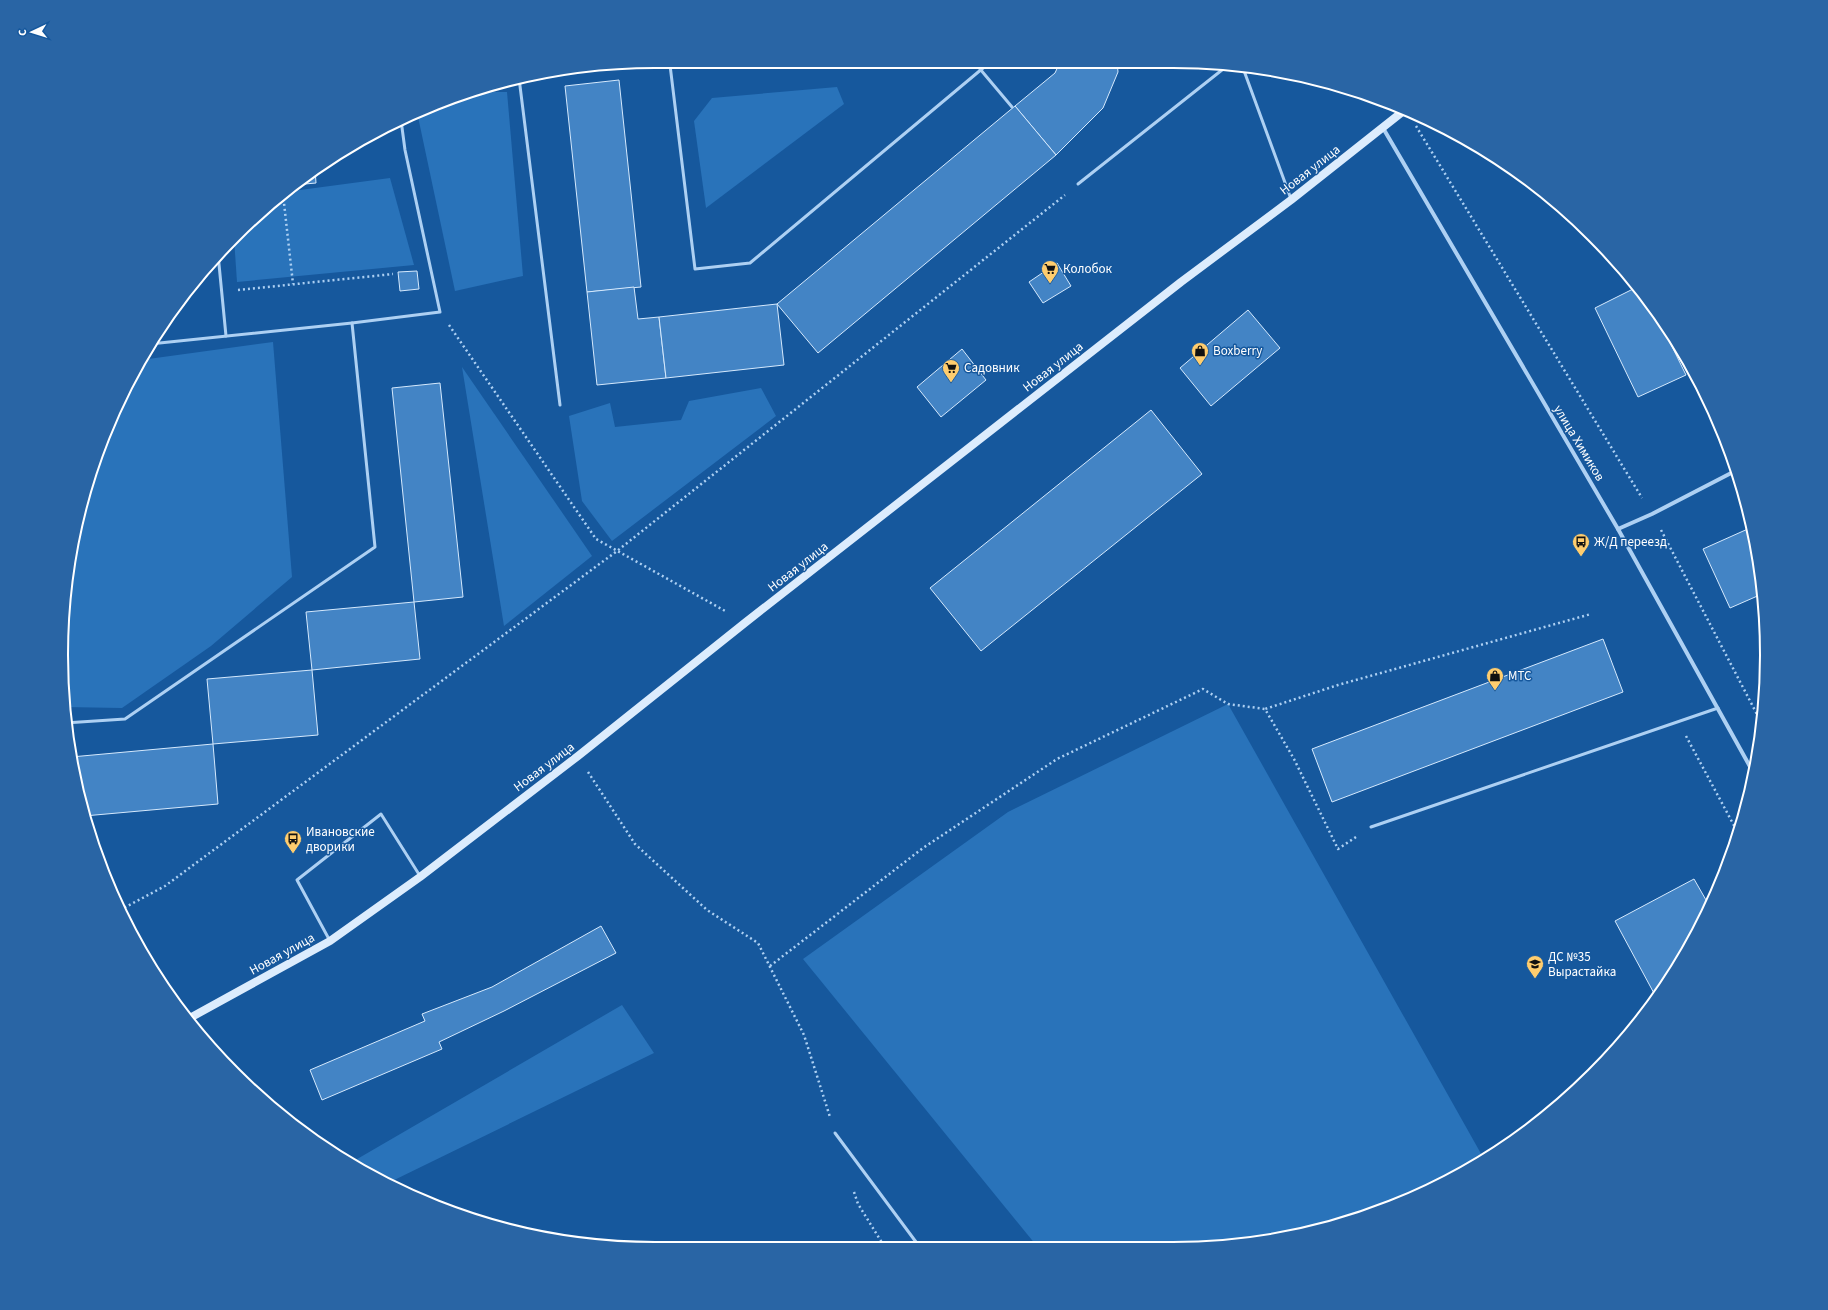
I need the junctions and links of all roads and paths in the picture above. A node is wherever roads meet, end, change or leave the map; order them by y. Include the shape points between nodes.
1 (670, 68) edge
2 (983, 68) edge
3 (980, 70) junction
4 (1222, 70) edge
5 (1245, 72) edge
6 (521, 84) edge
7 (1012, 106) dead end
8 (1400, 114) edge
9 (1412, 120) edge
10 (402, 126) edge
11 (1383, 128) junction
12 (1078, 184) joint
13 (1291, 200) junction
14 (284, 201) edge
15 (219, 263) edge
16 (393, 274) dead end
17 (293, 284) junction
18 (222, 292) junction
19 (440, 312) junction
20 (352, 323) junction
21 (226, 336) junction
22 (158, 343) edge
23 (560, 405) dead end
24 (1731, 473) edge
25 (1652, 514) junction
26 (1618, 530) junction
27 (617, 551) junction
28 (1591, 614) dead end
29 (746, 622) junction
30 (1718, 708) junction
31 (1265, 709) junction
32 (1757, 714) edge
33 (1678, 721) junction
34 (72, 723) edge
35 (578, 756) junction
36 (1750, 766) edge
37 (1734, 826) edge
38 (1372, 827) joint
39 (420, 877) junction
40 (125, 907) edge
41 (330, 941) junction
42 (770, 966) junction
43 (193, 1016) edge
44 (835, 1133) joint
45 (854, 1189) dead end
46 (882, 1242) edge
47 (916, 1242) edge

1 - 3 lane via 695,269 750,263
2 - 3 lane
3 - 7 lane
4 - 12 lane
5 - 13 lane
6 - 23 lane
8 - 11 street, Новая улица
9 - 25 path
10 - 19 lane
11 - 13 street, Новая улица
11 - 26 street, улица Химиков
12 - 27 path
13 - 29 street, Новая улица via 1174,286
14 - 17 path
15 - 18 lane
16 - 17 path
17 - 18 path
18 - 21 lane
19 - 20 lane
19 - 27 path via 596,539
20 - 21 lane
20 - 34 lane via 375,547 125,719
21 - 22 lane
24 - 25 street
25 - 26 street
25 - 32 path
26 - 30 street, улица Химиков
27 - 29 path
27 - 40 path via 165,886
28 - 31 path via 1338,685
29 - 35 street, Новая улица
30 - 33 lane
30 - 36 street, улица Химиков
31 - 38 path via 1294,759 1338,849
31 - 42 path via 1228,704 1202,689 1057,759 923,848
33 - 37 path
33 - 38 lane
35 - 39 street, Новая улица
35 - 42 path via 635,844 707,910 758,942
39 - 41 street, Новая улица
39 - 41 lane via 380,814 297,880
41 - 43 street, Новая улица
42 - 44 path via 804,1035
44 - 47 lane
45 - 46 path via 858,1204

